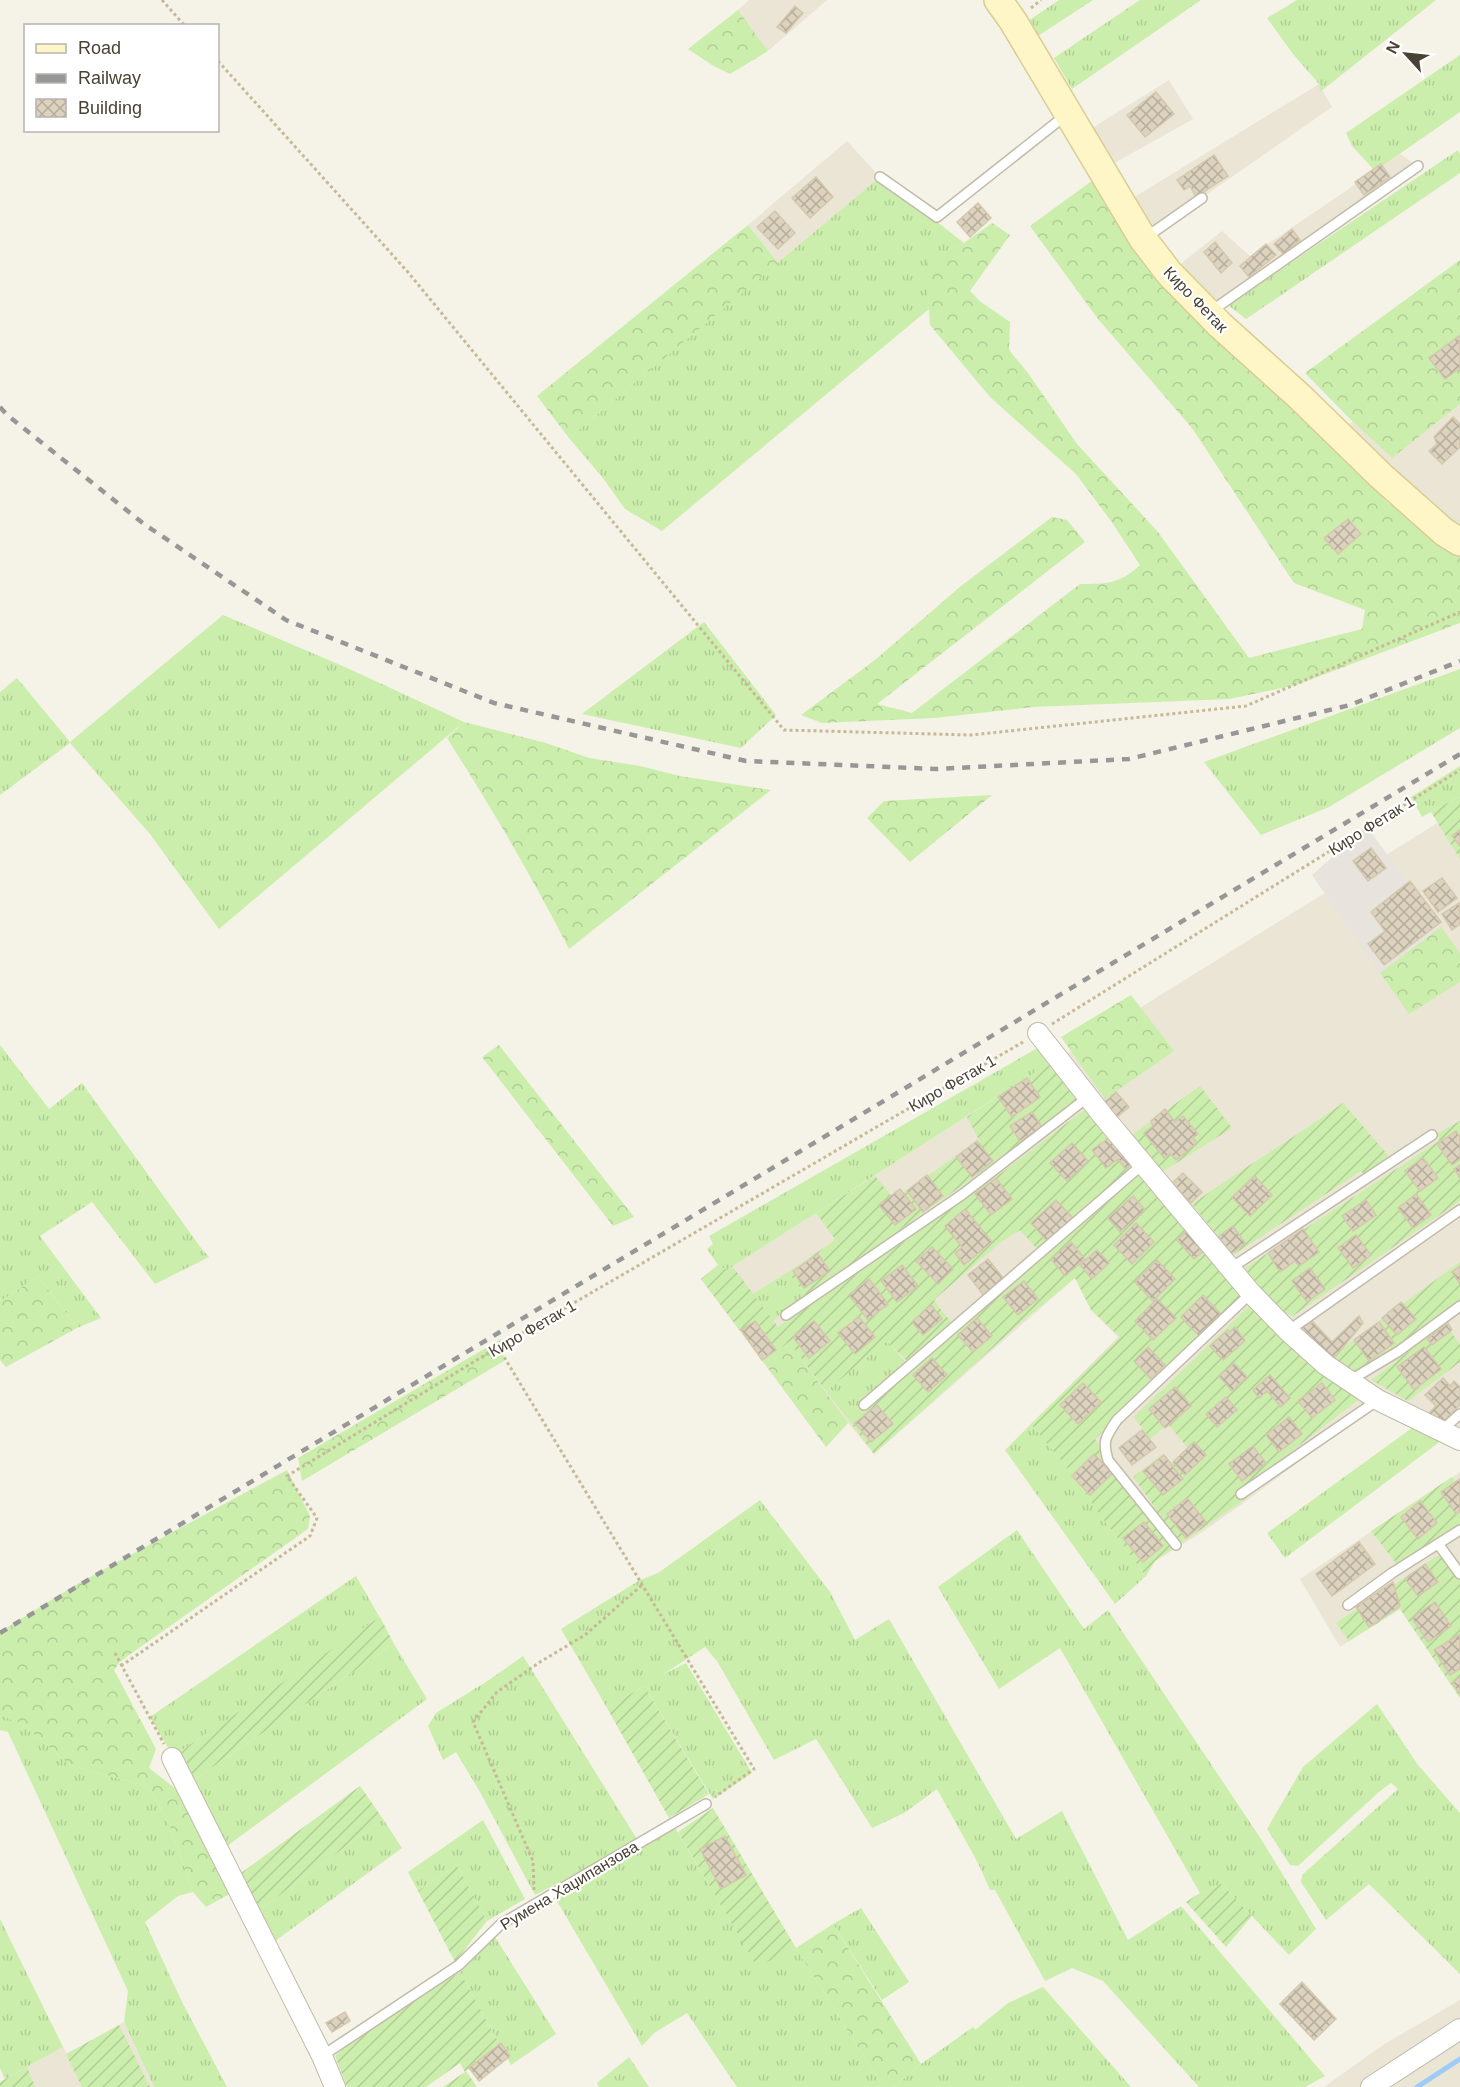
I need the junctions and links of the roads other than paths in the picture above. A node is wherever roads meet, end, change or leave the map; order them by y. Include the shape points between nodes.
1 (998, 0) edge
2 (1068, 114) junction
3 (1419, 166) dead end
4 (880, 177) dead end
5 (1202, 198) dead end
6 (1143, 240) junction
7 (1208, 313) junction
8 (1460, 542) edge
9 (1038, 1033) road end
10 (1088, 1097) junction
11 (1432, 1135) dead end
12 (1143, 1164) junction
13 (1460, 1210) edge
14 (1231, 1268) junction
15 (1251, 1293) junction
16 (1460, 1306) edge
17 (786, 1316) dead end
18 (1288, 1331) junction
19 (1349, 1381) junction
20 (1378, 1400) junction
21 (864, 1406) dead end
22 (1460, 1414) edge
23 (1440, 1432) junction
24 (1460, 1440) edge
25 (1241, 1494) dead end
26 (1460, 1530) edge
27 (1176, 1545) dead end
28 (1439, 1545) junction
29 (1460, 1574) edge
30 (1348, 1605) dead end
31 (172, 1758) road end
32 (706, 1804) road end
33 (1460, 2029) edge
34 (322, 2056) junction
35 (335, 2087) edge
36 (1371, 2087) edge

1 - 2 main road, Киро Фетак
2 - 4 lane via 937,217
2 - 6 main road, Киро Фетак
3 - 7 lane
5 - 6 lane
6 - 7 main road, Киро Фетак
7 - 8 main road, Киро Фетак via 1381,476
9 - 10 street
10 - 12 street
10 - 17 lane via 963,1194
11 - 14 lane
12 - 14 street
12 - 21 lane
13 - 18 lane
14 - 15 street
15 - 18 street
15 - 27 lane via 1117,1420 1106,1436 1108,1460
16 - 19 lane via 1399,1351
18 - 19 street
19 - 20 street
20 - 23 street
20 - 25 lane
22 - 23 lane
23 - 24 street
26 - 28 lane
28 - 29 lane
28 - 30 lane
31 - 34 street
32 - 34 lane, Румена Хаџипанзова via 501,1924 459,1965
33 - 36 street
34 - 35 street

